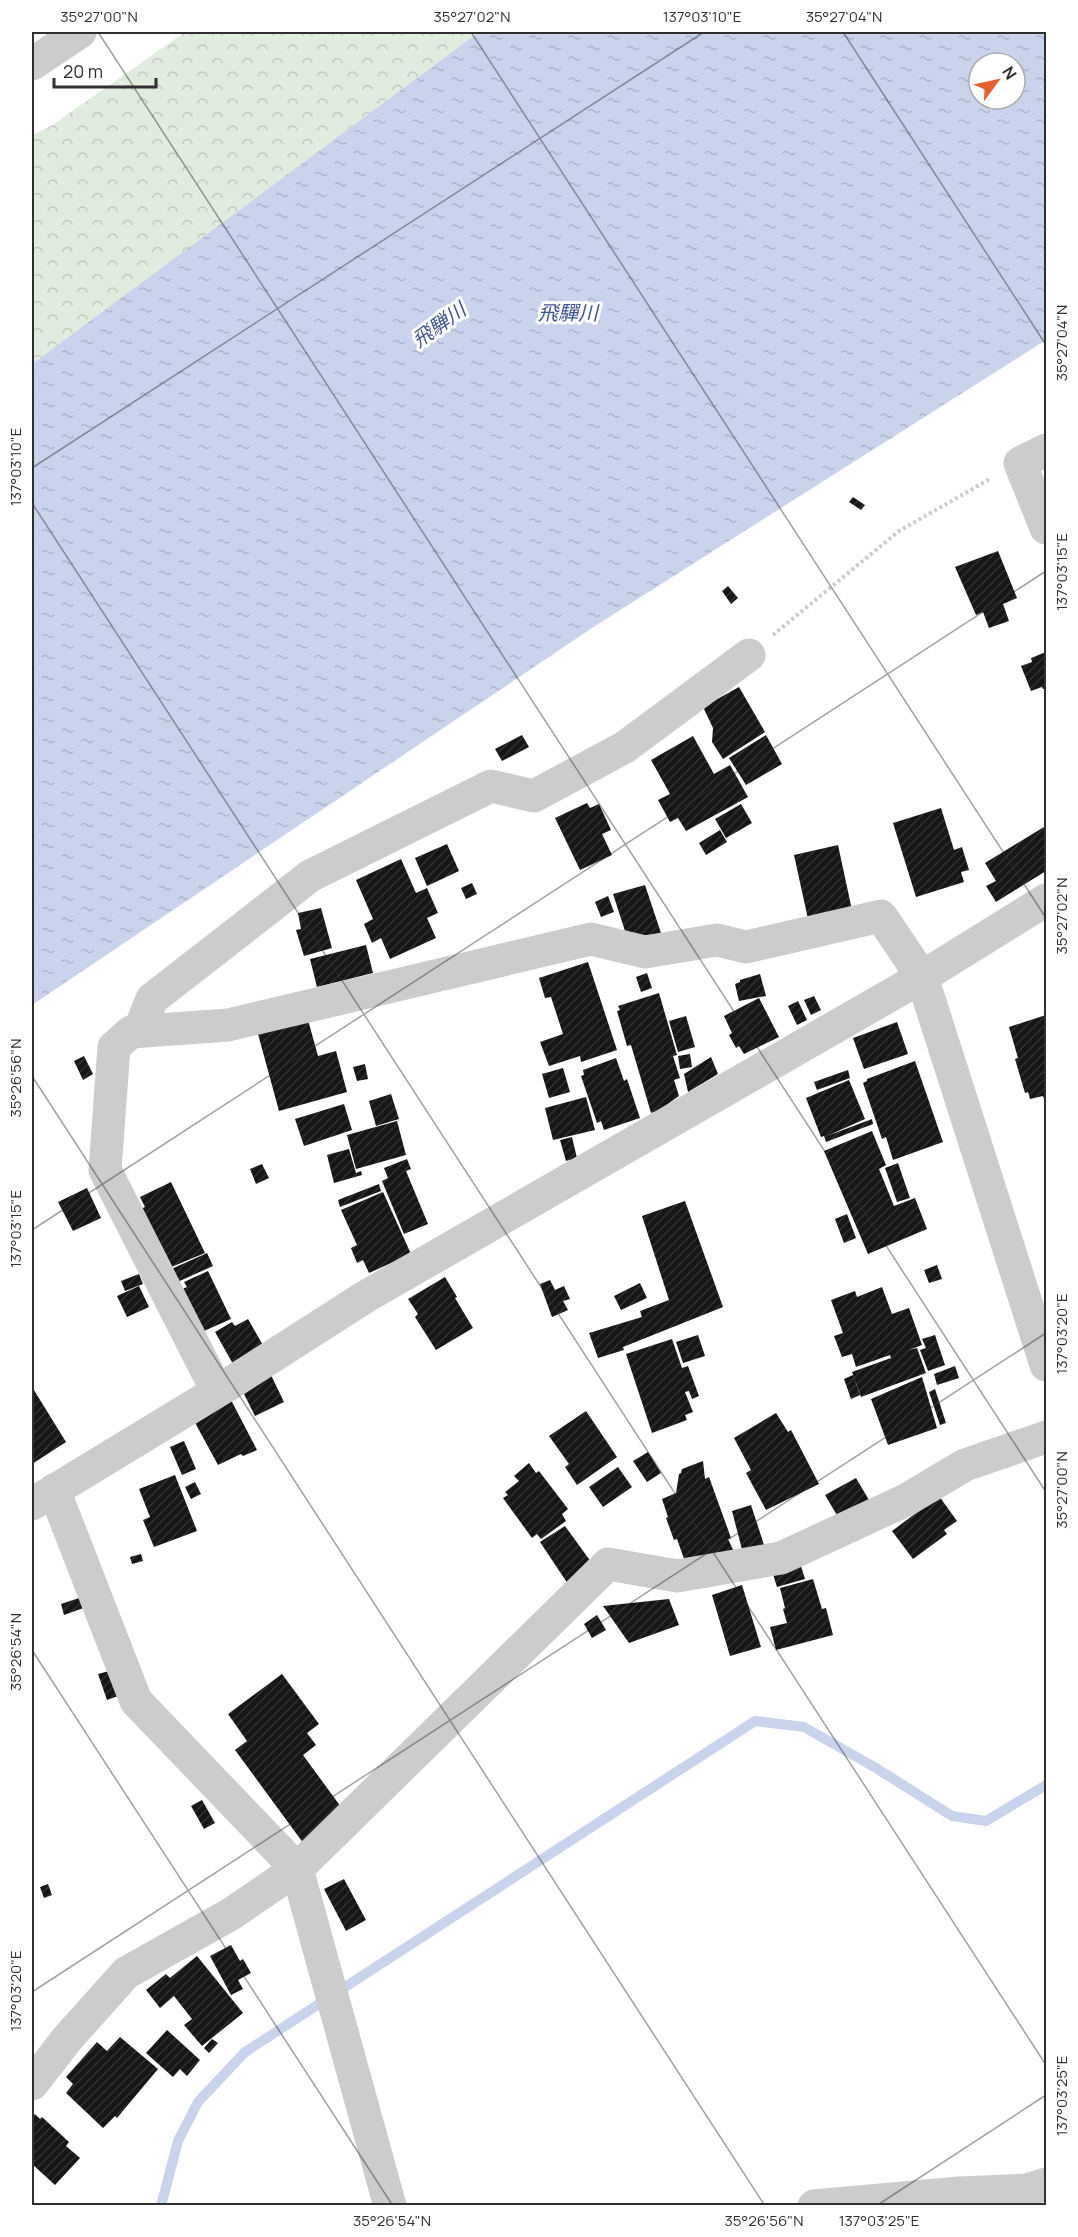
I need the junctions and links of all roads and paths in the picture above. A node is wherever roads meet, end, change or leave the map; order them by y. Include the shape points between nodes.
1 (80, 32) edge
2 (32, 64) edge
3 (1033, 456) edge
4 (1047, 528) edge
5 (749, 655) joint
6 (1047, 900) edge
7 (921, 977) junction
8 (139, 1031) junction
9 (1047, 1365) edge
10 (218, 1391) junction
11 (1047, 1437) edge
12 (43, 1497) edge
13 (297, 1869) junction
14 (32, 2084) edge
15 (1047, 2184) edge
16 (390, 2205) edge
17 (814, 2205) edge

1 - 2 street
3 - 4 street
3 - 5 path via 899,531
5 - 8 street via 625,747 534,796 491,786 310,876 153,999
6 - 7 street
7 - 8 street via 881,916 746,946 717,940 645,952 591,939 228,1025
7 - 9 street
7 - 10 street via 365,1297
8 - 10 street via 131,1032 114,1047 105,1170
10 - 12 street
11 - 13 street via 965,1465 906,1500 781,1558 677,1575 608,1564
12 - 13 street via 136,1701
13 - 14 street via 231,1914 126,1973
13 - 16 street
15 - 17 street via 1027,2190

